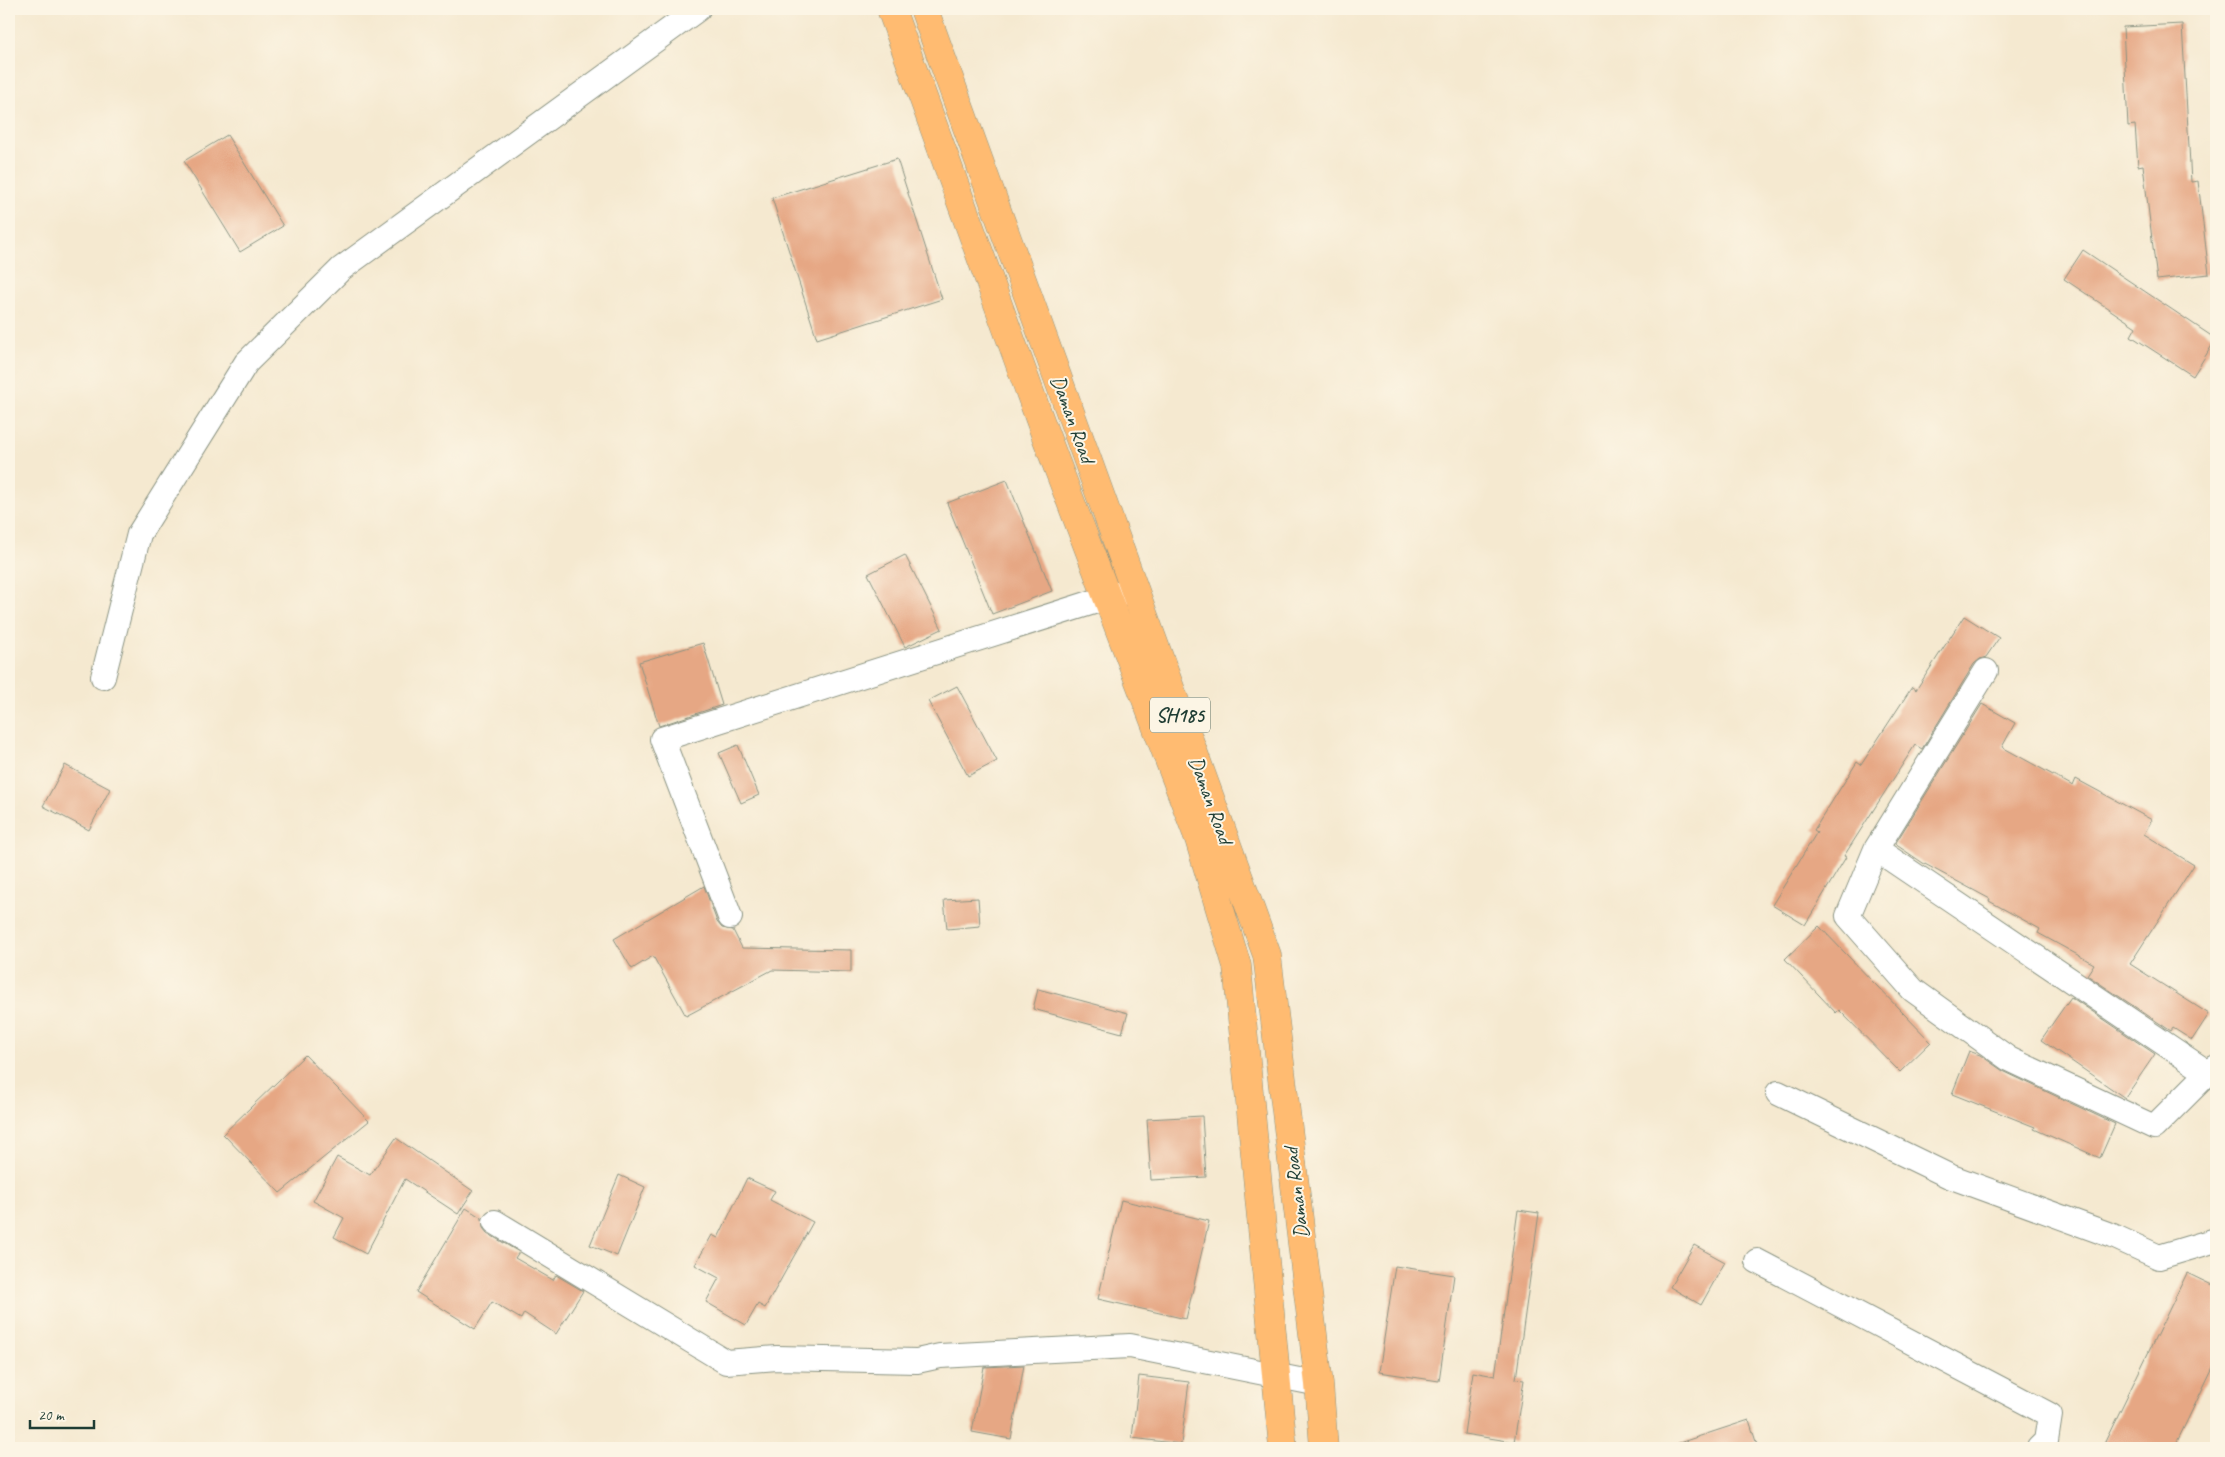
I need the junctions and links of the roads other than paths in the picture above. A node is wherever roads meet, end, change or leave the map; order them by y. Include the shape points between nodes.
1 (698, 9) edge
2 (891, 9) edge
3 (924, 9) edge
4 (1134, 589) junction
5 (1106, 597) junction
6 (1986, 671) dead end
7 (103, 677) dead end
8 (1876, 849) junction
9 (730, 917) dead end
10 (2212, 1070) edge
11 (1778, 1093) dead end
12 (496, 1222) dead end
13 (2216, 1240) edge
14 (1757, 1261) dead end
15 (1276, 1374) junction
16 (1319, 1384) junction
17 (1283, 1448) edge
18 (1324, 1448) edge
19 (2040, 1448) edge

1 - 7 street via 341,269 246,363 139,534
2 - 5 main road
3 - 4 main road, Daman Road / SH185
4 - 5 street
4 - 16 main road, Daman Road / SH185 via 1267,955
5 - 9 street via 662,739
5 - 15 main road via 1199,839 1237,966
6 - 8 street
8 - 10 street
8 - 10 street via 1848,916 1913,990 2009,1059 2154,1127
11 - 13 street via 1949,1176 2113,1236 2159,1258
12 - 15 street via 726,1362 777,1358 917,1362 940,1356 1130,1346
14 - 19 street via 2050,1415 2046,1441
15 - 16 street
15 - 17 main road
16 - 18 main road, Daman Road / SH185

